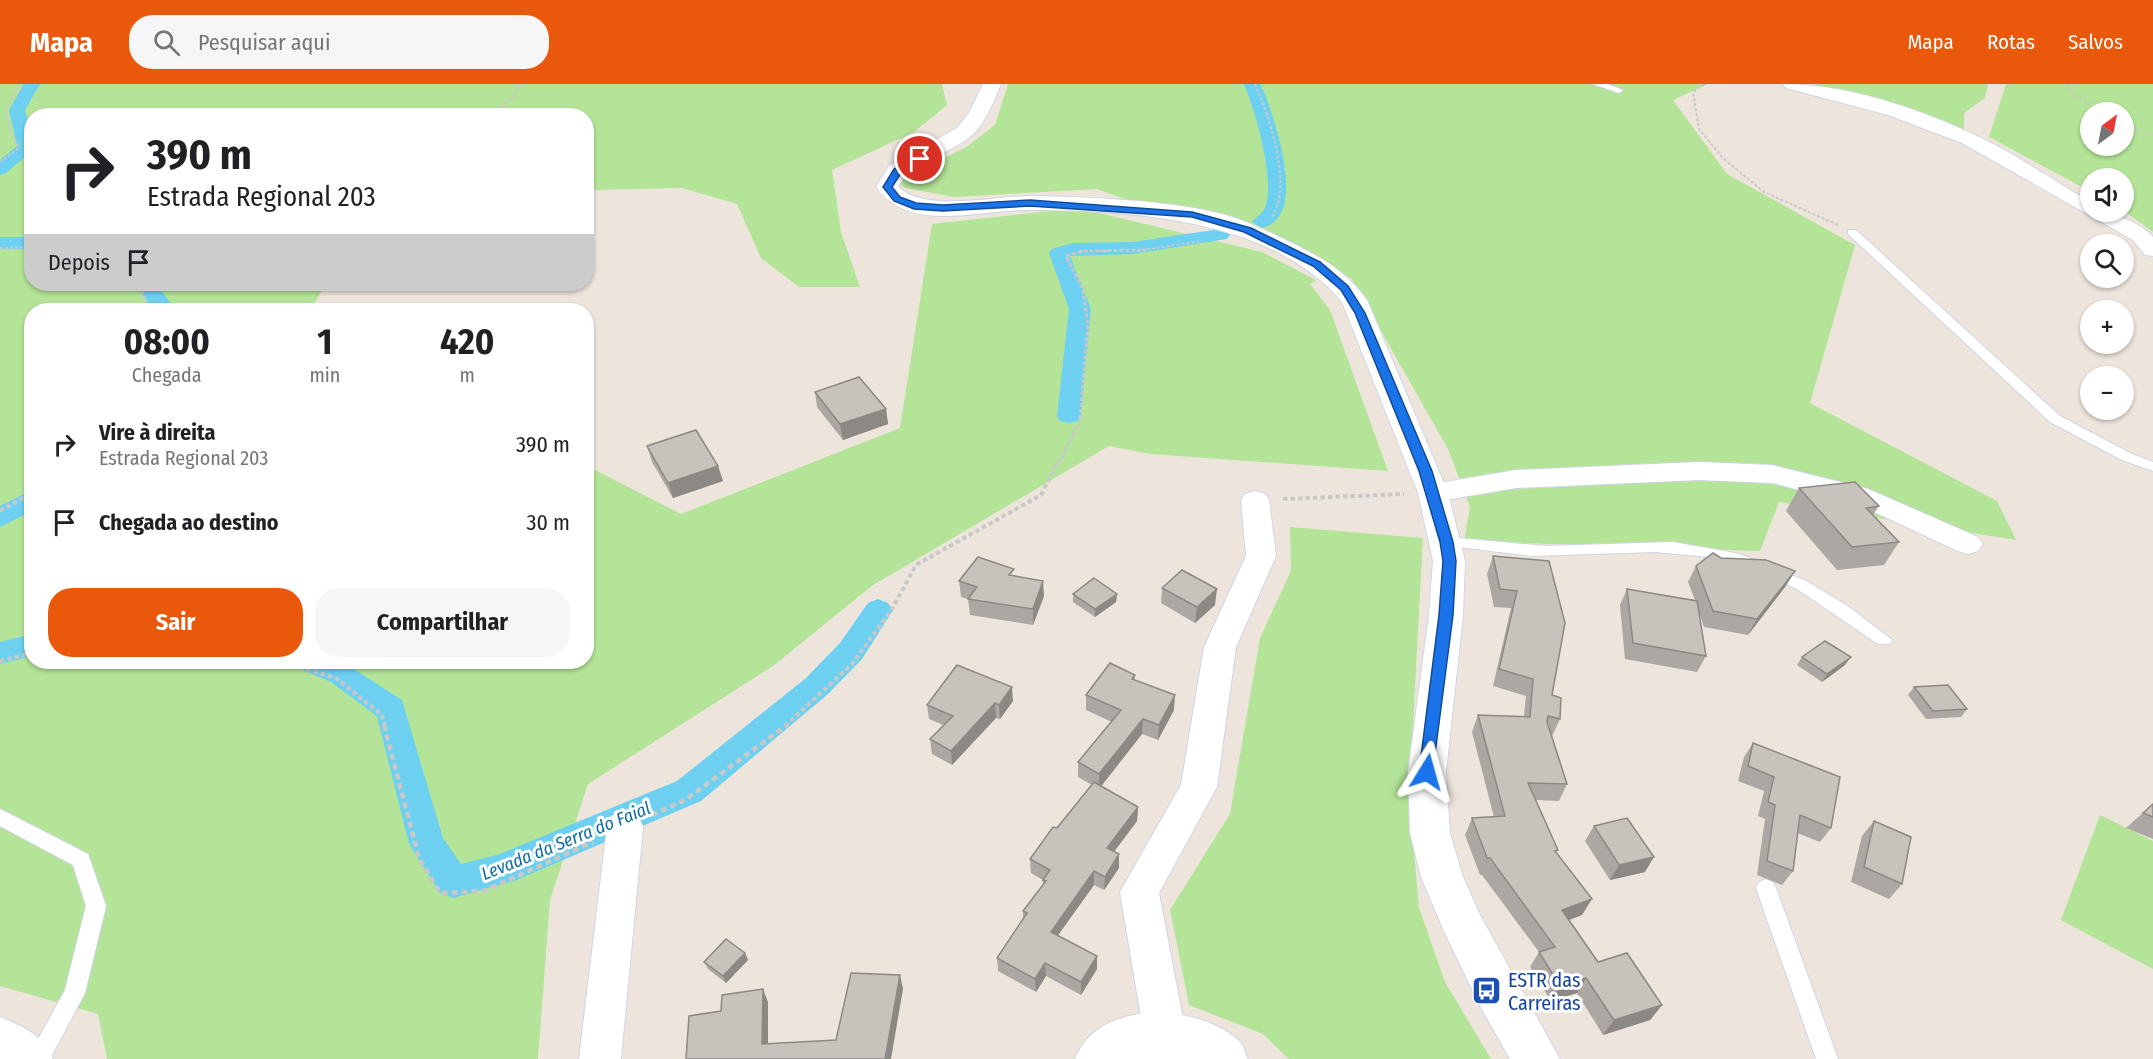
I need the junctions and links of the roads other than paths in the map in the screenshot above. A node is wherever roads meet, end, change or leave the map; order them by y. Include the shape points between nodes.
1 (992, 84) edge
2 (1597, 84) edge
3 (1792, 84) edge
4 (1619, 90) dead end
5 (2080, 204) edge
6 (2113, 222) edge
7 (1852, 232) road end
8 (2153, 250) edge
9 (2153, 466) edge
10 (1433, 493) junction
11 (1255, 500) road end
12 (1447, 542) junction
13 (1968, 544) dead end
14 (1884, 640) dead end
15 (0, 817) edge
16 (625, 827) road end
17 (1766, 888) dead end
18 (1165, 1035) junction
19 (0, 1040) edge
20 (29, 1059) edge
21 (38, 1059) edge
22 (600, 1059) edge
23 (1099, 1059) edge
24 (1224, 1059) edge
25 (1536, 1059) edge
26 (1827, 1059) edge

1 - 10 main road via 978,115 964,132 897,171 889,180 887,187 897,199 926,208 1030,203 1192,215 1247,230 1328,272 1354,300
2 - 4 lane
3 - 5 street via 1939,126 1994,152
6 - 8 street via 2140,236
7 - 9 lane via 2055,418
10 - 12 main road
10 - 13 street via 1516,479 1699,471 1772,474 1868,498
11 - 18 street via 1261,556 1220,647 1198,787 1139,892
12 - 14 lane via 1541,551 1669,546 1712,552 1799,582 1831,600
12 - 25 main road via 1446,615 1427,772 1430,833 1464,929
15 - 21 lane via 81,860 96,906 75,993
16 - 22 street
17 - 26 lane
18 - 23 main road via 1120,1041
18 - 24 main road via 1192,1040
19 - 20 main road

